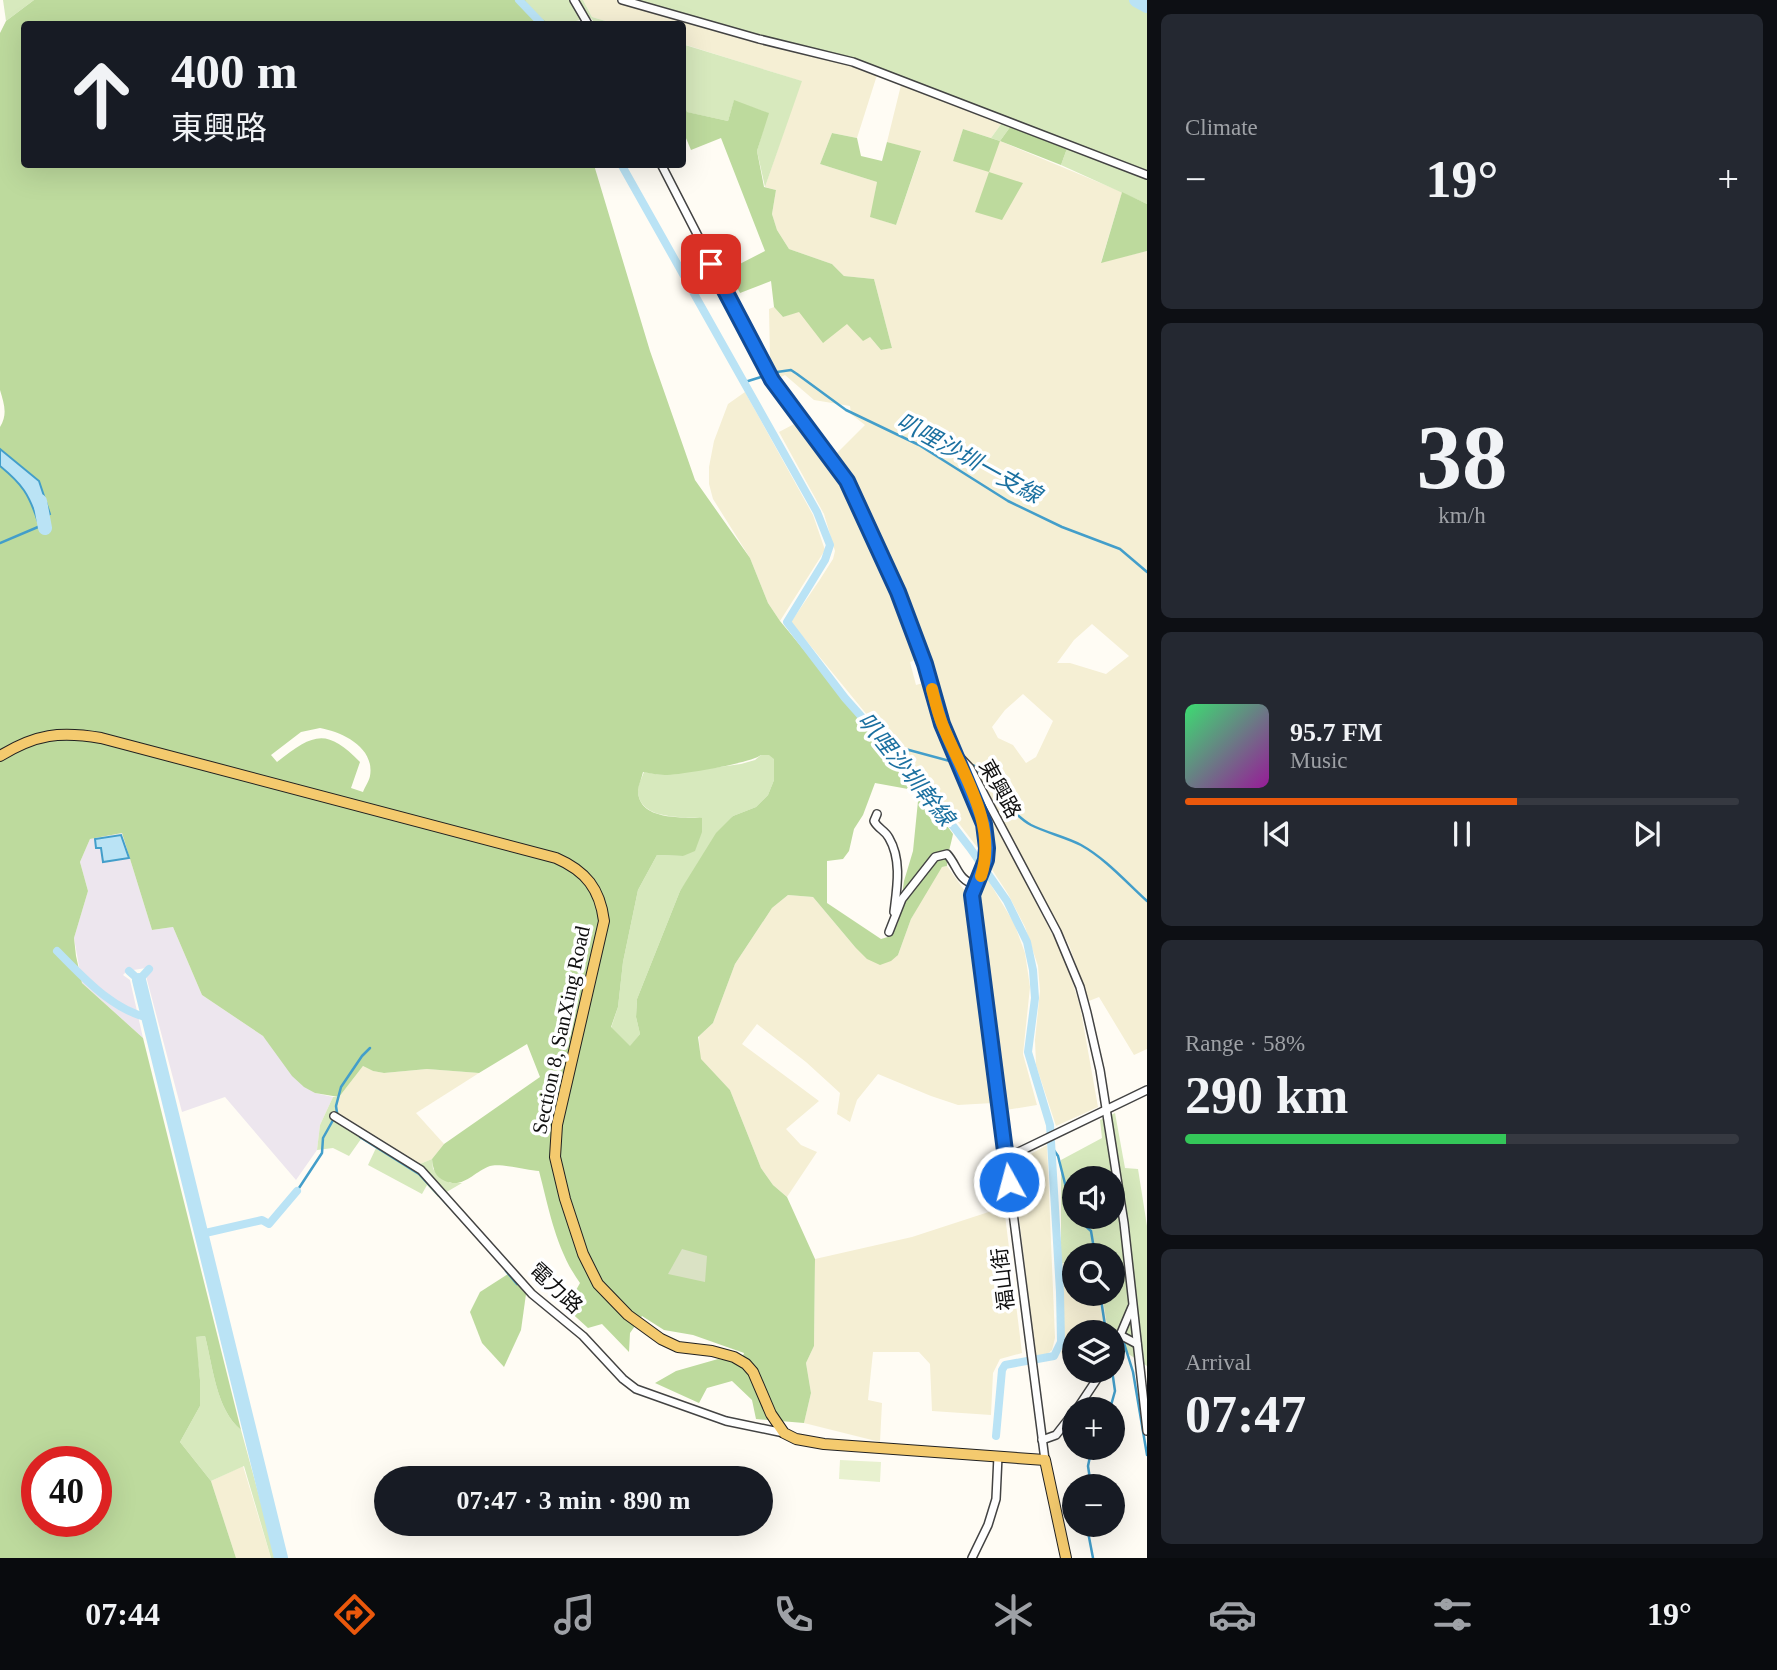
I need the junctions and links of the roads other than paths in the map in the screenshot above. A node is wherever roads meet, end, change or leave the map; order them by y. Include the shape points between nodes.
1 (574, 0) edge
2 (622, 0) edge
3 (586, 21) edge
4 (663, 168) edge
5 (1147, 175) edge
6 (954, 751) junction
7 (0, 756) edge
8 (877, 814) dead end
9 (975, 885) junction
10 (893, 920) junction
11 (889, 932) dead end
12 (1147, 1090) edge
13 (1105, 1110) junction
14 (334, 1116) dead end
15 (1006, 1158) junction
16 (1133, 1306) junction
17 (1125, 1324) edge
18 (1125, 1338) edge
19 (1137, 1344) junction
20 (1062, 1428) edge
21 (1147, 1431) edge
22 (784, 1433) junction
23 (1042, 1440) junction
24 (998, 1456) junction
25 (1045, 1460) junction
26 (972, 1558) edge
27 (1066, 1558) edge

1 - 3 street
2 - 5 street via 853,62
4 - 6 street, 東興路 via 772,380 856,498 915,636
6 - 9 street via 984,824 986,860
6 - 13 street, 東興路 via 970,768 1067,953 1087,1013
7 - 22 main road, Section 8, SanXing Road via 55,734 101,738 556,858 587,877 602,904 604,921 557,1125 555,1157 583,1254 598,1284 628,1315 661,1339 746,1364
8 - 10 street via 877,828 889,838 895,852 898,877
9 - 10 street via 958,874 952,860 942,854 902,899
9 - 15 street, 福山街 via 972,895
10 - 11 street
12 - 13 street
13 - 15 street
13 - 16 street, 東興路
14 - 22 street, 電力路 via 421,1170 533,1294 636,1389 726,1421
15 - 23 street, 福山街
16 - 17 street
16 - 19 street, 東興路
18 - 19 street
19 - 21 street, 東興路
20 - 23 street
22 - 24 main road via 824,1444
23 - 25 street
24 - 25 main road
24 - 26 street via 996,1499
25 - 27 main road

